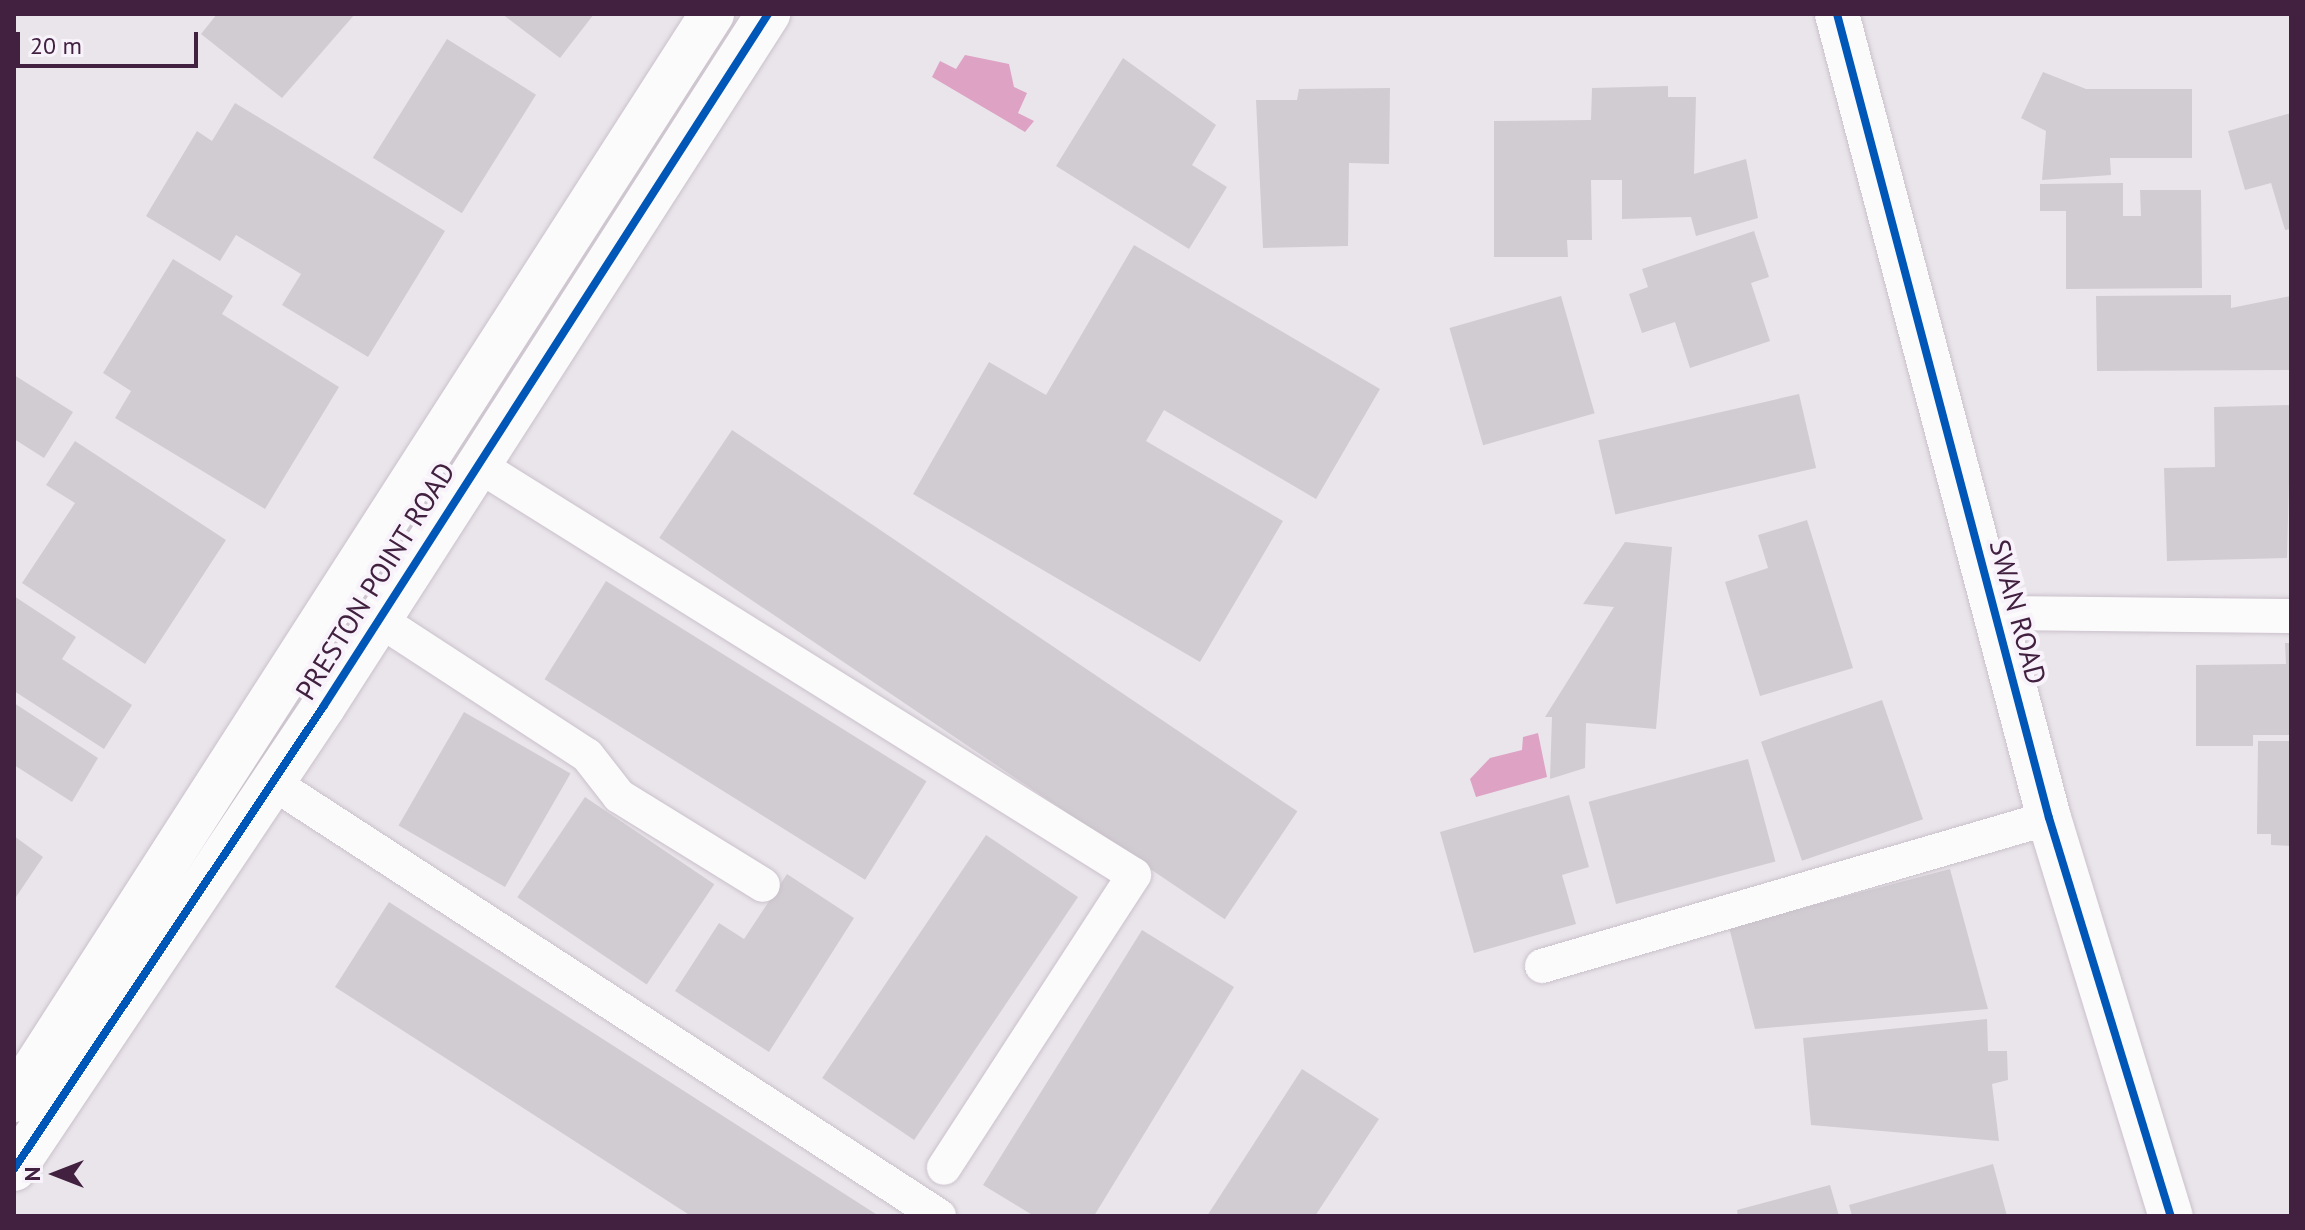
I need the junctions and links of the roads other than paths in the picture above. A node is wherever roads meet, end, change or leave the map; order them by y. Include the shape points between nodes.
1 (712, 14) edge
2 (768, 14) edge
3 (1837, 14) edge
4 (475, 463) junction
5 (1996, 613) junction
6 (2291, 616) edge
7 (378, 619) junction
8 (270, 781) junction
9 (2049, 818) junction
10 (763, 885) dead end
11 (1542, 966) dead end
12 (14, 1100) edge
13 (944, 1168) dead end
14 (14, 1169) edge
15 (939, 1216) edge
16 (2171, 1216) edge

1 - 12 main road, PRESTON POINT ROAD
2 - 4 main road, PRESTON POINT ROAD
3 - 5 main road, SWAN ROAD
4 - 7 main road, PRESTON POINT ROAD
4 - 13 lane via 1134,875
5 - 6 lane
5 - 9 main road, SWAN ROAD
7 - 8 main road, PRESTON POINT ROAD
7 - 10 lane via 587,755 619,796
8 - 14 main road, PRESTON POINT ROAD
8 - 15 lane
9 - 11 lane
9 - 16 main road, SWAN ROAD

